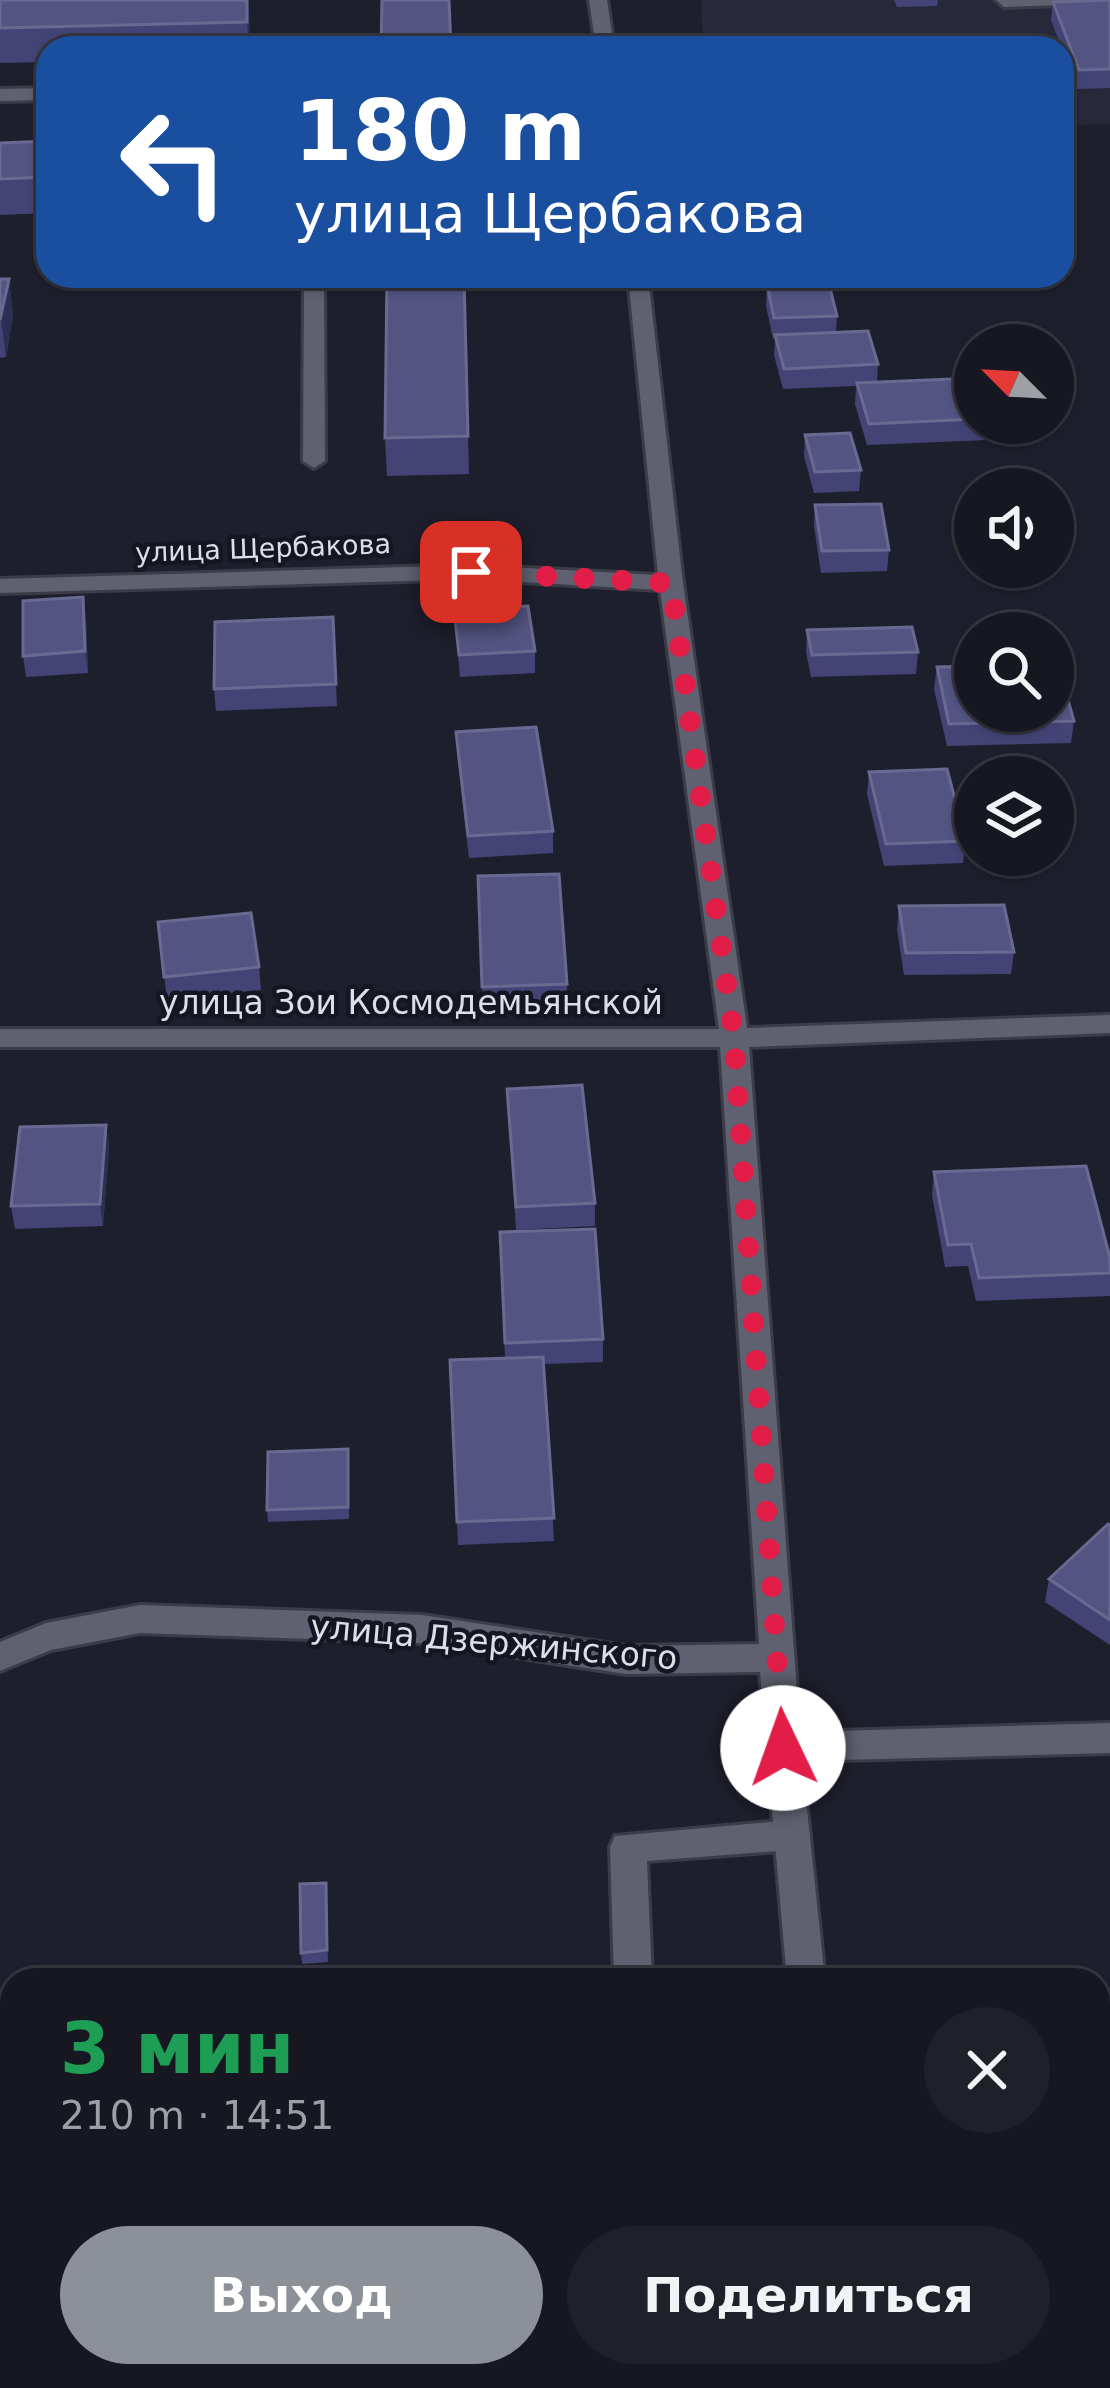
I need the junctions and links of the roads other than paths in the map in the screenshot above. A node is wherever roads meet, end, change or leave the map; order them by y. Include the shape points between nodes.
1 (598, 0) edge
2 (1061, 0) edge
3 (1004, 2) edge
4 (603, 36) edge
5 (36, 94) edge
6 (0, 95) edge
7 (314, 288) edge
8 (639, 288) edge
9 (314, 461) dead end
10 (671, 583) junction
11 (0, 586) edge
12 (1110, 1024) edge
13 (0, 1038) edge
14 (734, 1038) junction
15 (0, 1657) edge
16 (778, 1658) junction
17 (1110, 1738) edge
18 (783, 1748) junction
19 (792, 1835) junction
20 (633, 1968) edge
21 (805, 1968) edge
22 (629, 2388) edge
23 (651, 2388) edge

1 - 4 street
2 - 3 street
5 - 6 street
7 - 9 street
8 - 10 street
10 - 11 street, улица Щербакова via 471,572
10 - 14 street
12 - 14 street, улица Зои Космодемьянской
13 - 14 street, улица Зои Космодемьянской
14 - 16 street
15 - 16 street, улица Дзержинского via 46,1637 140,1619 422,1629 626,1660
16 - 18 street
17 - 18 street
18 - 19 street
19 - 20 street via 628,1847
19 - 21 street
22 - 23 street

